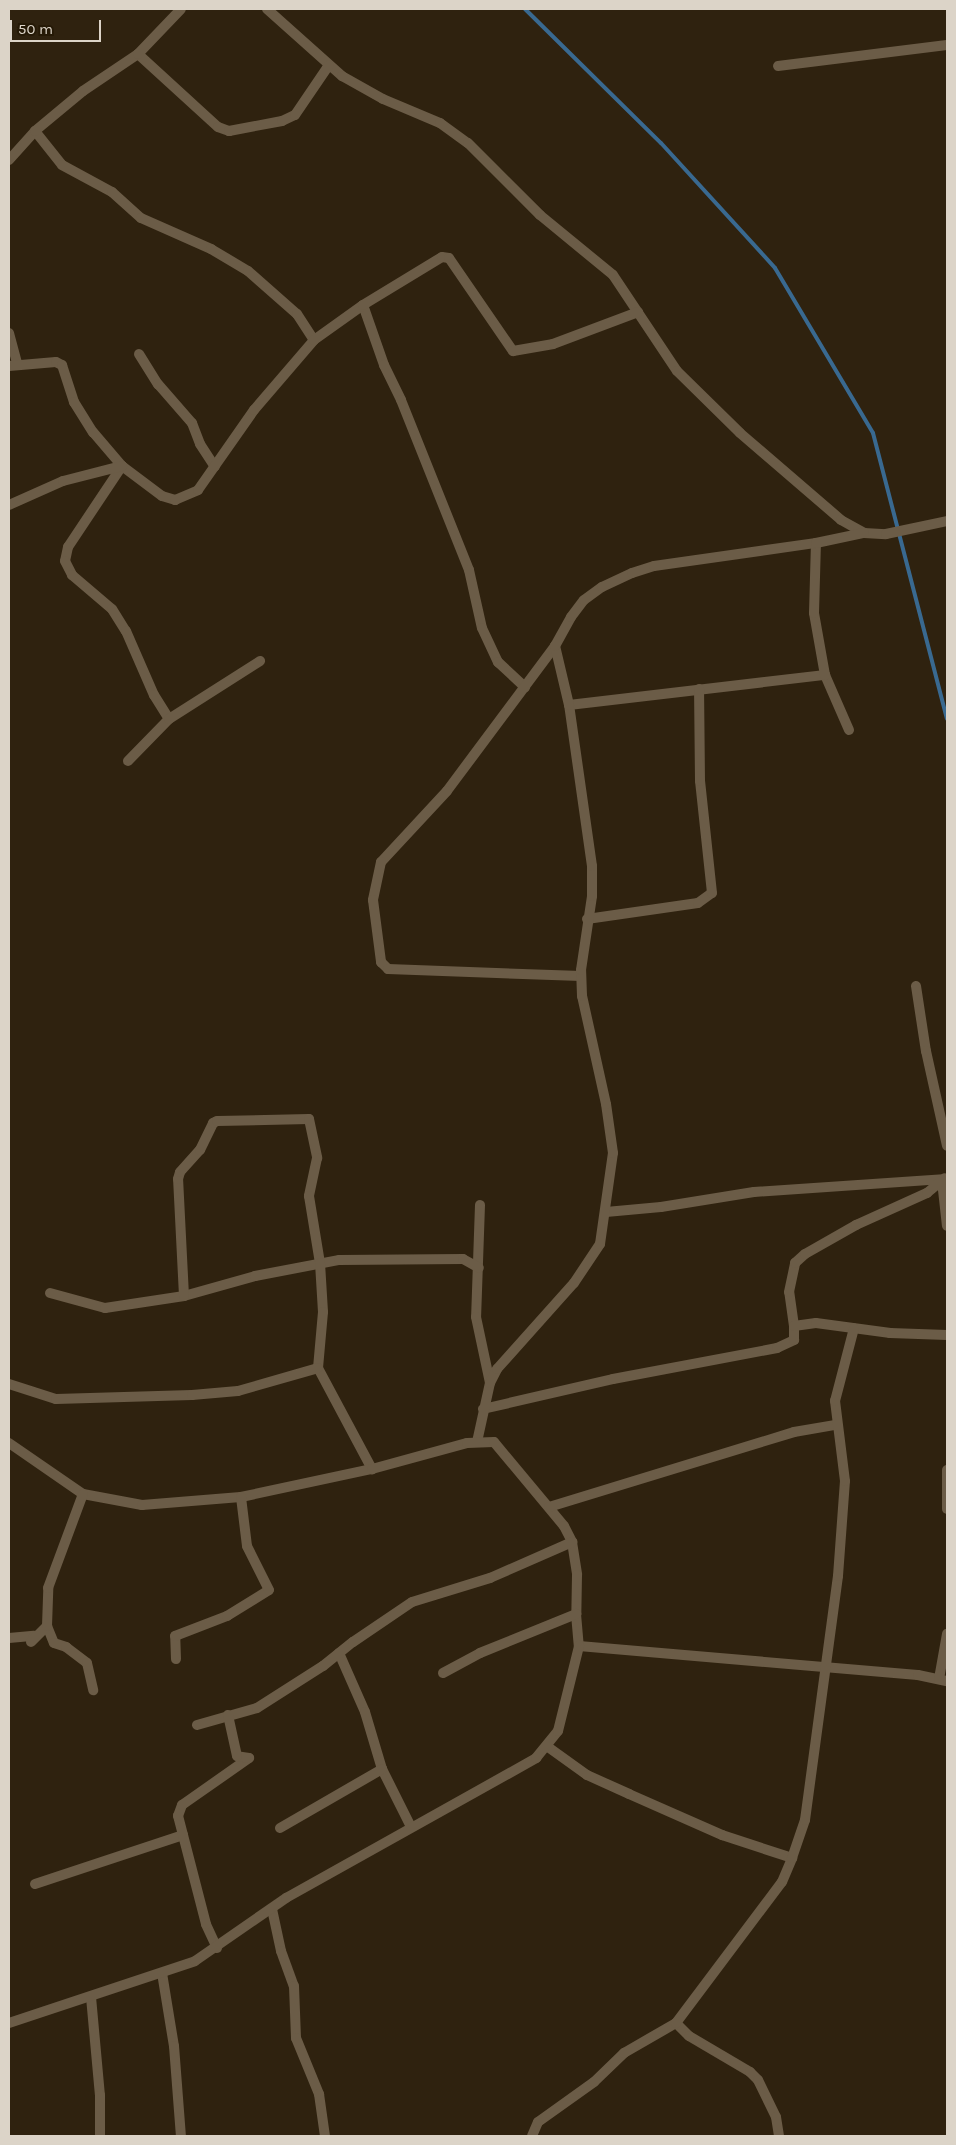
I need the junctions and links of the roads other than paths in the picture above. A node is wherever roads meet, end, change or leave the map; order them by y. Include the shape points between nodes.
1 (181, 9) edge
2 (268, 9) edge
3 (947, 45) edge
4 (138, 54) junction
5 (329, 65) junction
6 (778, 66) dead end
7 (36, 131) junction
8 (9, 160) edge
9 (363, 305) junction
10 (638, 312) junction
11 (9, 333) edge
12 (314, 340) junction
13 (139, 354) dead end
14 (13, 364) edge
15 (122, 466) junction
16 (215, 467) junction
17 (9, 505) edge
18 (947, 521) edge
19 (864, 532) junction
20 (816, 543) junction
21 (555, 646) junction
22 (260, 661) dead end
23 (825, 675) junction
24 (525, 687) junction
25 (699, 688) junction
26 (569, 705) junction
27 (169, 719) junction
28 (849, 730) dead end
29 (128, 761) dead end
30 (588, 919) junction
31 (581, 976) junction
32 (916, 986) dead end
33 (947, 1146) edge
34 (945, 1178) edge
35 (480, 1205) dead end
36 (606, 1212) junction
37 (947, 1226) edge
38 (320, 1264) junction
39 (479, 1268) junction
40 (50, 1293) dead end
41 (184, 1296) junction
42 (794, 1326) junction
43 (854, 1328) junction
44 (947, 1335) edge
45 (318, 1368) junction
46 (490, 1383) junction
47 (9, 1384) edge
48 (483, 1409) junction
49 (835, 1424) junction
50 (477, 1442) junction
51 (9, 1443) edge
52 (372, 1469) junction
53 (947, 1470) edge
54 (83, 1494) junction
55 (241, 1497) junction
56 (549, 1506) junction
57 (947, 1509) edge
58 (572, 1542) junction
59 (576, 1614) junction
60 (47, 1626) junction
61 (947, 1634) edge
62 (9, 1638) edge
63 (579, 1646) junction
64 (339, 1653) junction
65 (176, 1659) dead end
66 (826, 1668) junction
67 (443, 1673) dead end
68 (943, 1680) edge
69 (93, 1690) dead end
70 (228, 1715) junction
71 (197, 1725) dead end
72 (548, 1747) junction
73 (382, 1769) junction
74 (411, 1826) junction
75 (280, 1828) dead end
76 (183, 1835) junction
77 (792, 1858) junction
78 (35, 1884) dead end
79 (272, 1909) junction
80 (217, 1948) junction
81 (162, 1973) junction
82 (90, 1997) junction
83 (9, 2023) edge
84 (676, 2023) junction
85 (100, 2136) edge
86 (181, 2136) edge
87 (325, 2136) edge
88 (532, 2136) edge
89 (779, 2136) edge

1 - 4 street
2 - 5 street
3 - 6 street
4 - 5 street via 218,128 229,131 282,121 295,115
4 - 7 street via 83,91
5 - 10 street via 363,89 453,130 557,230 599,261
7 - 8 street
7 - 12 street via 62,165 112,192 141,218 211,249 248,271 297,314
9 - 10 street via 442,257 449,258 513,351 553,344
9 - 12 street
9 - 24 street via 384,365 469,570 482,628 498,662
10 - 19 street via 677,371 740,433 841,520
11 - 14 street
12 - 16 street via 254,410
13 - 16 street via 158,384 192,423 200,444
14 - 15 street via 56,362 62,365 74,402 93,432
15 - 16 street via 162,496 175,500 198,490
15 - 17 street via 63,480
15 - 27 street via 68,547 65,561 72,575 112,610 126,631 154,695
18 - 19 street via 891,533
19 - 20 street
20 - 21 street via 654,566 632,573 602,587 584,600 570,617
20 - 23 street via 814,613
21 - 24 street
21 - 26 street
22 - 27 street
23 - 25 street
23 - 28 street
24 - 31 street via 447,791 381,862 373,900 381,962 388,969
25 - 26 street
25 - 30 street via 700,781 712,893 698,904
26 - 30 street via 592,866
27 - 29 street
30 - 31 street
31 - 36 street via 582,996 611,1133 613,1154
32 - 33 street via 926,1051
34 - 36 street via 754,1192
34 - 37 street
34 - 42 street via 927,1193 856,1225 795,1263 789,1292
35 - 39 street
36 - 46 street via 600,1244 591,1261 497,1369
38 - 39 street via 339,1260 463,1259
38 - 41 street via 256,1276
38 - 41 street via 309,1196 317,1158 312,1123 302,1118 217,1121 178,1179
38 - 45 street via 323,1312
39 - 46 street via 476,1317
40 - 41 street via 105,1308
42 - 43 street via 816,1323
42 - 48 street via 794,1340 777,1348 613,1379
43 - 44 street
43 - 49 street via 835,1401
45 - 47 street via 238,1391 192,1395 56,1399
45 - 52 street
46 - 48 street
48 - 50 street
49 - 56 street via 794,1432
49 - 66 street via 845,1481
50 - 52 street
50 - 56 street via 494,1442
51 - 54 street
52 - 55 street
53 - 57 street
54 - 55 street via 142,1504
54 - 60 street via 48,1588
55 - 65 street via 247,1546 269,1590 227,1616 175,1636
56 - 58 street
58 - 59 street via 577,1575
58 - 64 street via 490,1578 412,1602
59 - 63 street
59 - 67 street via 480,1653
60 - 62 street via 31,1642 34,1636
60 - 69 street via 54,1644 66,1647 87,1663
61 - 68 street
63 - 66 street
63 - 72 street via 565,1712
64 - 70 street via 257,1708
64 - 73 street via 365,1712
66 - 68 street
66 - 77 street via 805,1820
70 - 71 street
70 - 76 street via 237,1756 249,1758 182,1805 178,1816
72 - 74 street via 536,1758
72 - 77 street via 587,1775 722,1835
73 - 74 street
73 - 75 street
74 - 79 street
76 - 78 street
76 - 80 street via 206,1924
77 - 84 street via 782,1882
79 - 80 street
79 - 87 street via 281,1952 294,1986 296,2038 319,2094
80 - 81 street via 195,1961
81 - 82 street
81 - 86 street via 174,2046
82 - 83 street
82 - 85 street via 100,2095
84 - 88 street via 624,2053 594,2082 538,2122
84 - 89 street via 689,2036 758,2080 776,2118

